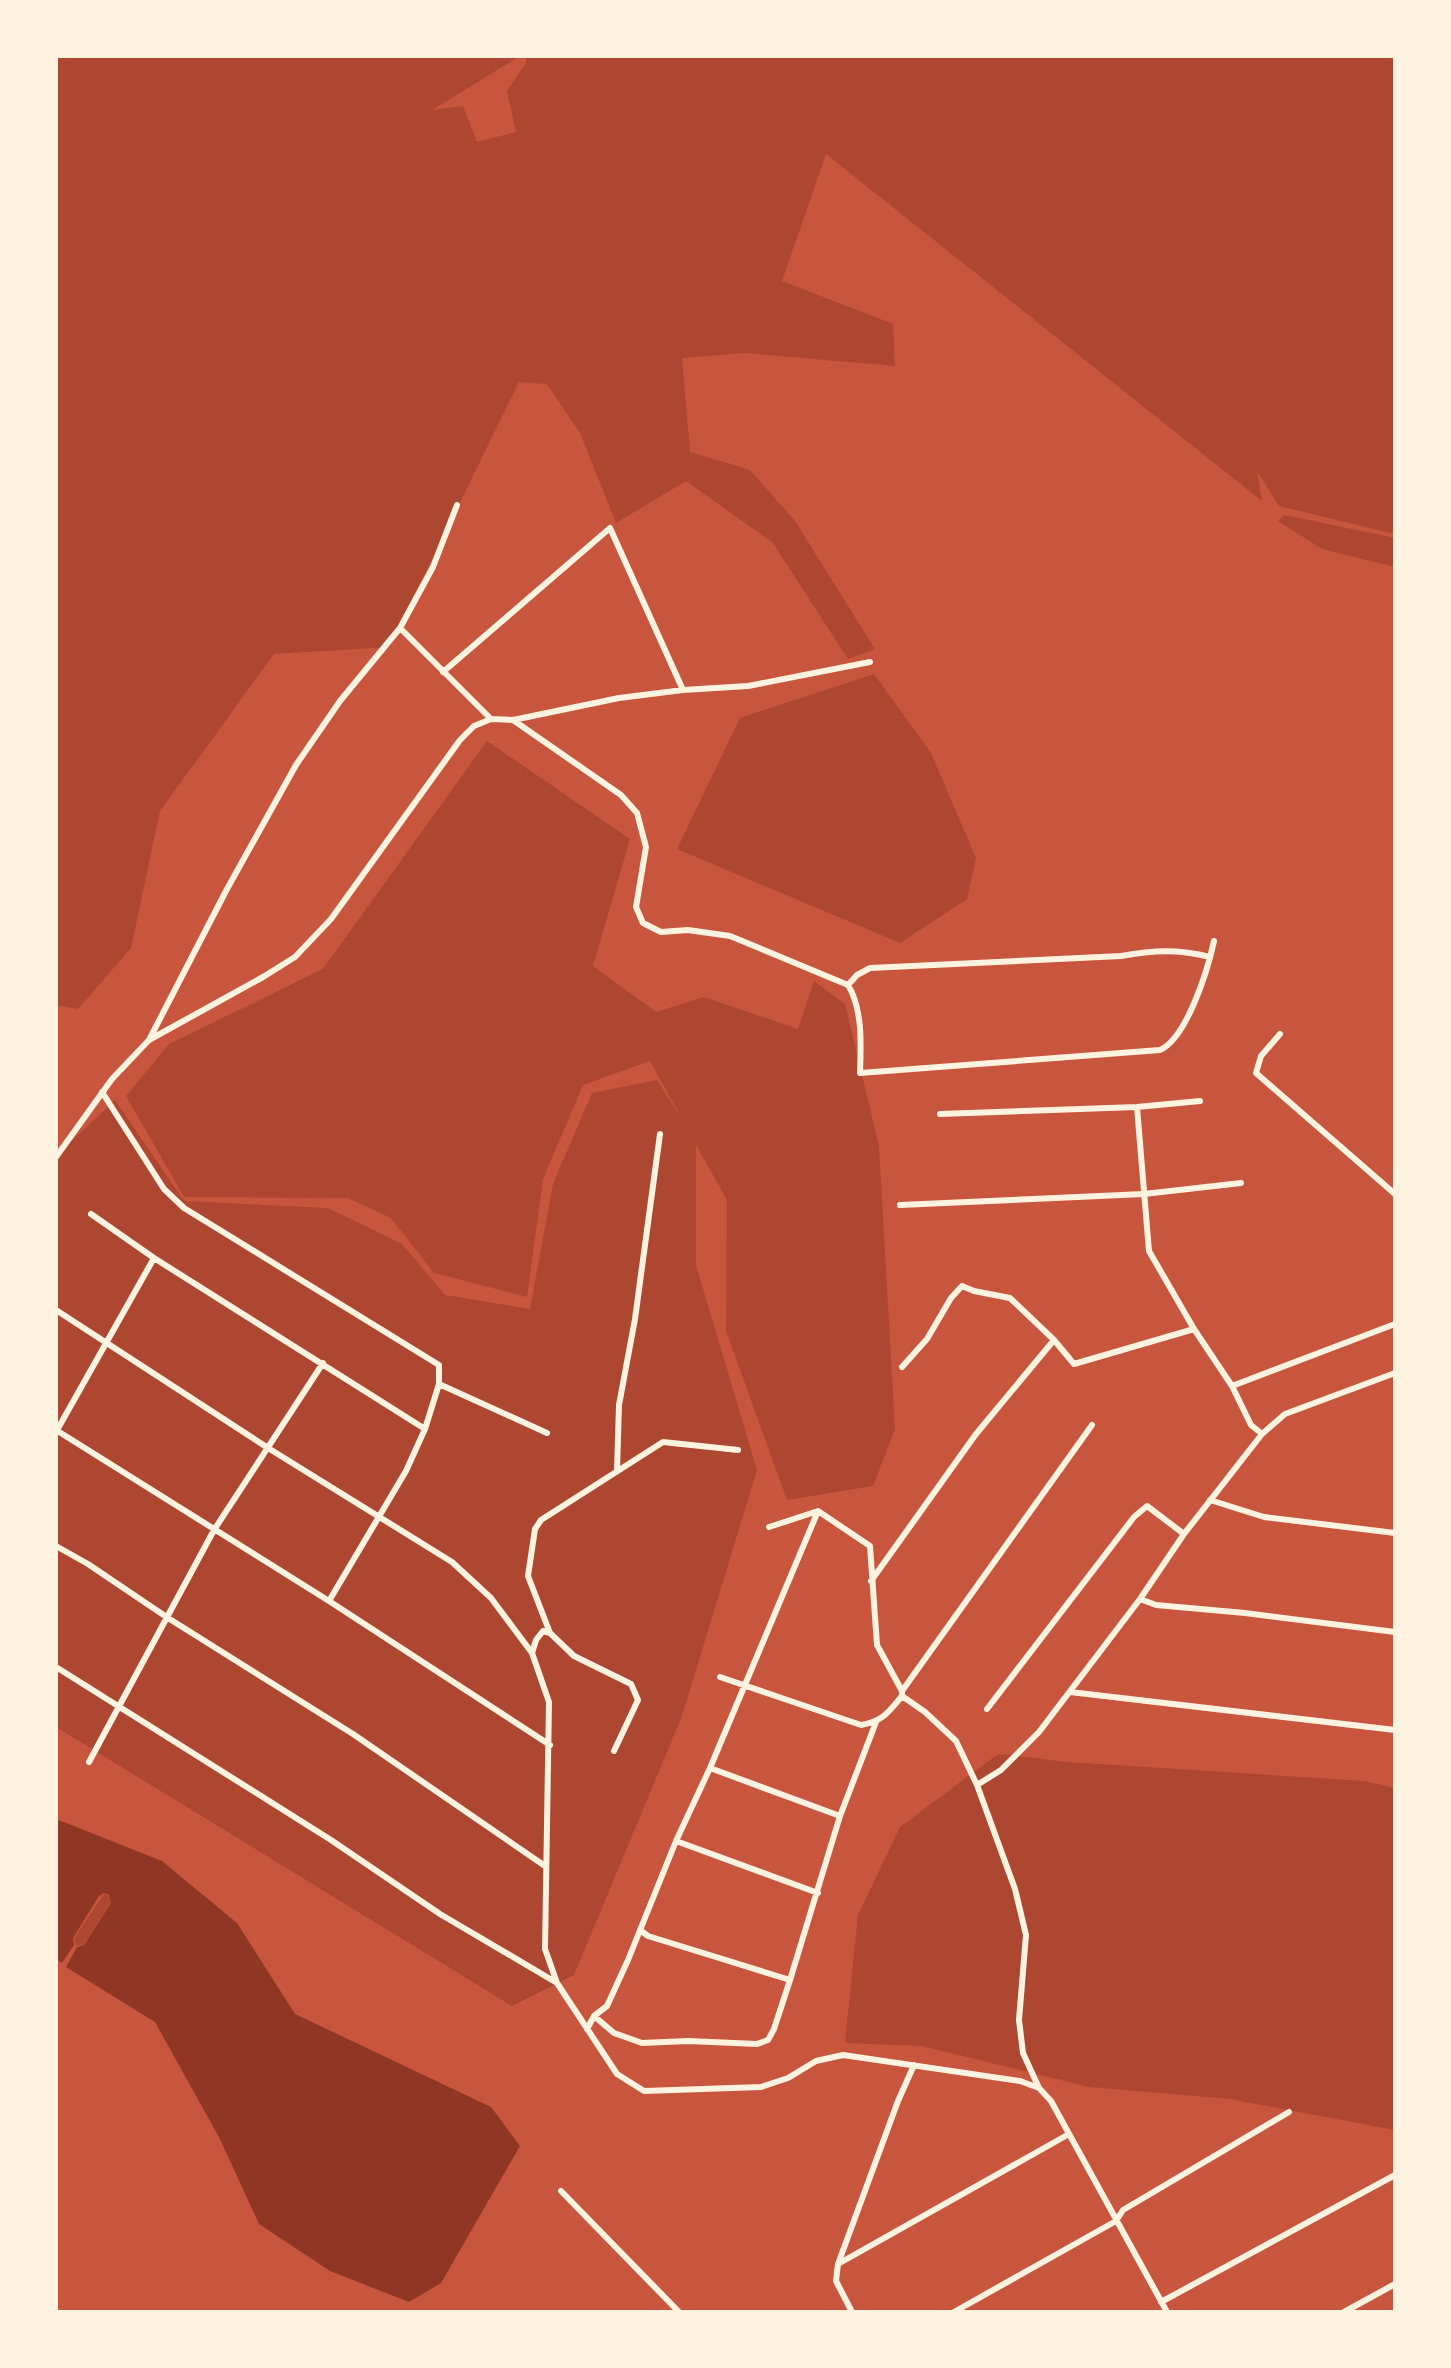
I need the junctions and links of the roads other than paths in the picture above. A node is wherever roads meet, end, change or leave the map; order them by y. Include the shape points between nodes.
1 (457, 505) dead end
2 (400, 628) junction
3 (870, 662) dead end
4 (443, 672) junction
5 (683, 690) junction
6 (491, 719) junction
7 (513, 720) junction
8 (1214, 941) dead end
9 (1210, 957) junction
10 (848, 985) junction
11 (1280, 1034) dead end
12 (149, 1040) junction
13 (102, 1092) junction
14 (1200, 1101) dead end
15 (1137, 1107) junction
16 (940, 1114) dead end
17 (660, 1134) dead end
18 (57, 1153) edge
19 (1241, 1183) dead end
20 (1144, 1194) junction
21 (1395, 1194) edge
22 (900, 1205) dead end
23 (91, 1214) dead end
24 (154, 1258) junction
25 (56, 1310) edge
26 (1395, 1324) edge
27 (1194, 1329) junction
28 (1054, 1340) junction
29 (105, 1342) junction
30 (323, 1363) junction
31 (902, 1367) dead end
32 (1395, 1373) edge
33 (439, 1384) junction
34 (1232, 1386) junction
35 (1092, 1425) dead end
36 (425, 1429) junction
37 (56, 1431) edge
38 (547, 1433) dead end
39 (1262, 1434) junction
40 (268, 1448) junction
41 (738, 1450) dead end
42 (617, 1471) junction
43 (1210, 1500) junction
44 (818, 1511) junction
45 (379, 1517) junction
46 (769, 1527) dead end
47 (214, 1530) junction
48 (1395, 1533) edge
49 (1184, 1534) junction
50 (56, 1546) edge
51 (871, 1581) junction
52 (1140, 1599) junction
53 (329, 1601) junction
54 (168, 1618) junction
55 (1395, 1632) edge
56 (550, 1633) junction
57 (532, 1653) junction
58 (56, 1667) edge
59 (720, 1677) dead end
60 (744, 1685) junction
61 (1070, 1692) junction
62 (902, 1694) junction
63 (119, 1707) junction
64 (987, 1709) dead end
65 (876, 1722) junction
66 (1395, 1730) edge
67 (550, 1745) junction
68 (614, 1751) dead end
69 (89, 1762) dead end
70 (710, 1768) junction
71 (977, 1785) junction
72 (840, 1816) junction
73 (676, 1841) junction
74 (545, 1866) junction
75 (818, 1893) junction
76 (640, 1930) junction
77 (790, 1980) junction
78 (557, 1983) junction
79 (594, 2016) junction
80 (587, 2029) junction
81 (914, 2065) junction
82 (1039, 2088) junction
83 (1289, 2112) dead end
84 (1069, 2134) junction
85 (1395, 2175) edge
86 (561, 2191) dead end
87 (1116, 2221) junction
88 (838, 2264) junction
89 (1395, 2284) edge
90 (1161, 2302) junction
91 (679, 2312) edge
92 (852, 2312) edge
93 (954, 2312) edge
94 (1167, 2312) edge
95 (1344, 2312) edge

1 - 2 street via 433,567
2 - 4 street
2 - 12 street via 296,765
3 - 5 street via 748,686
4 - 5 street via 610,528
4 - 6 street
5 - 7 street
6 - 7 street
6 - 12 street via 460,740 331,919 295,957
7 - 10 street via 621,795 637,813 646,847 636,907 643,923 661,932 730,936
8 - 9 street
9 - 10 street via 1157,950 870,968
9 - 10 street via 1169,1046 1090,1056 860,1073 858,1016
11 - 21 street via 1261,1056 1256,1073
12 - 13 street
13 - 18 street
13 - 33 street via 164,1189 184,1208 439,1365
14 - 15 street
15 - 16 street
15 - 20 street
17 - 42 street via 619,1405
19 - 20 street
20 - 22 street
20 - 27 street via 1149,1251
23 - 24 street
24 - 29 street
24 - 30 street
25 - 29 street
26 - 34 street
27 - 28 street via 1074,1364
27 - 34 street
28 - 31 street via 1010,1298 962,1286
28 - 51 street via 976,1434
29 - 37 street
29 - 40 street
30 - 36 street
30 - 40 street
32 - 39 street via 1285,1414
33 - 36 street
33 - 38 street
34 - 39 street via 1251,1425
35 - 62 street
36 - 45 street
37 - 47 street
39 - 43 street
40 - 45 street
40 - 47 street
41 - 42 street via 663,1442
42 - 56 street via 535,1529 528,1576
43 - 48 street via 1264,1517
43 - 49 street
44 - 46 street
44 - 51 street via 870,1546
44 - 60 street
45 - 53 street
45 - 57 street via 452,1562 491,1598
47 - 53 street
47 - 54 street
49 - 52 street
49 - 64 street via 1147,1506 1134,1517
50 - 54 street
51 - 62 street via 877,1645
52 - 55 street
52 - 61 street
53 - 67 street
54 - 63 street
54 - 74 street via 353,1734
56 - 57 street via 543,1631
56 - 68 street via 574,1656 631,1684 636,1692 638,1700
57 - 67 street via 549,1702
58 - 63 street
59 - 60 street
60 - 65 street via 861,1725
60 - 70 street
61 - 66 street
61 - 71 street via 1001,1770
62 - 65 street
62 - 71 street via 956,1741
63 - 69 street
63 - 78 street
65 - 72 street
67 - 74 street
70 - 72 street
70 - 73 street
71 - 82 street via 1026,1935 1019,2020 1023,2053
72 - 75 street
73 - 75 street
73 - 76 street
74 - 78 street via 545,1949
75 - 77 street
76 - 77 street
76 - 79 street via 607,2006
77 - 79 street via 774,2029 768,2040 757,2044 642,2043 614,2033
78 - 80 street
79 - 80 street
80 - 81 street via 617,2074 644,2091 761,2087 816,2061 843,2055
81 - 82 street
81 - 88 street
82 - 84 street
83 - 87 street via 1123,2210
84 - 87 street
84 - 88 street
85 - 90 street
86 - 91 street
87 - 90 street
87 - 93 street
88 - 92 street via 836,2281
89 - 95 street
90 - 94 street

